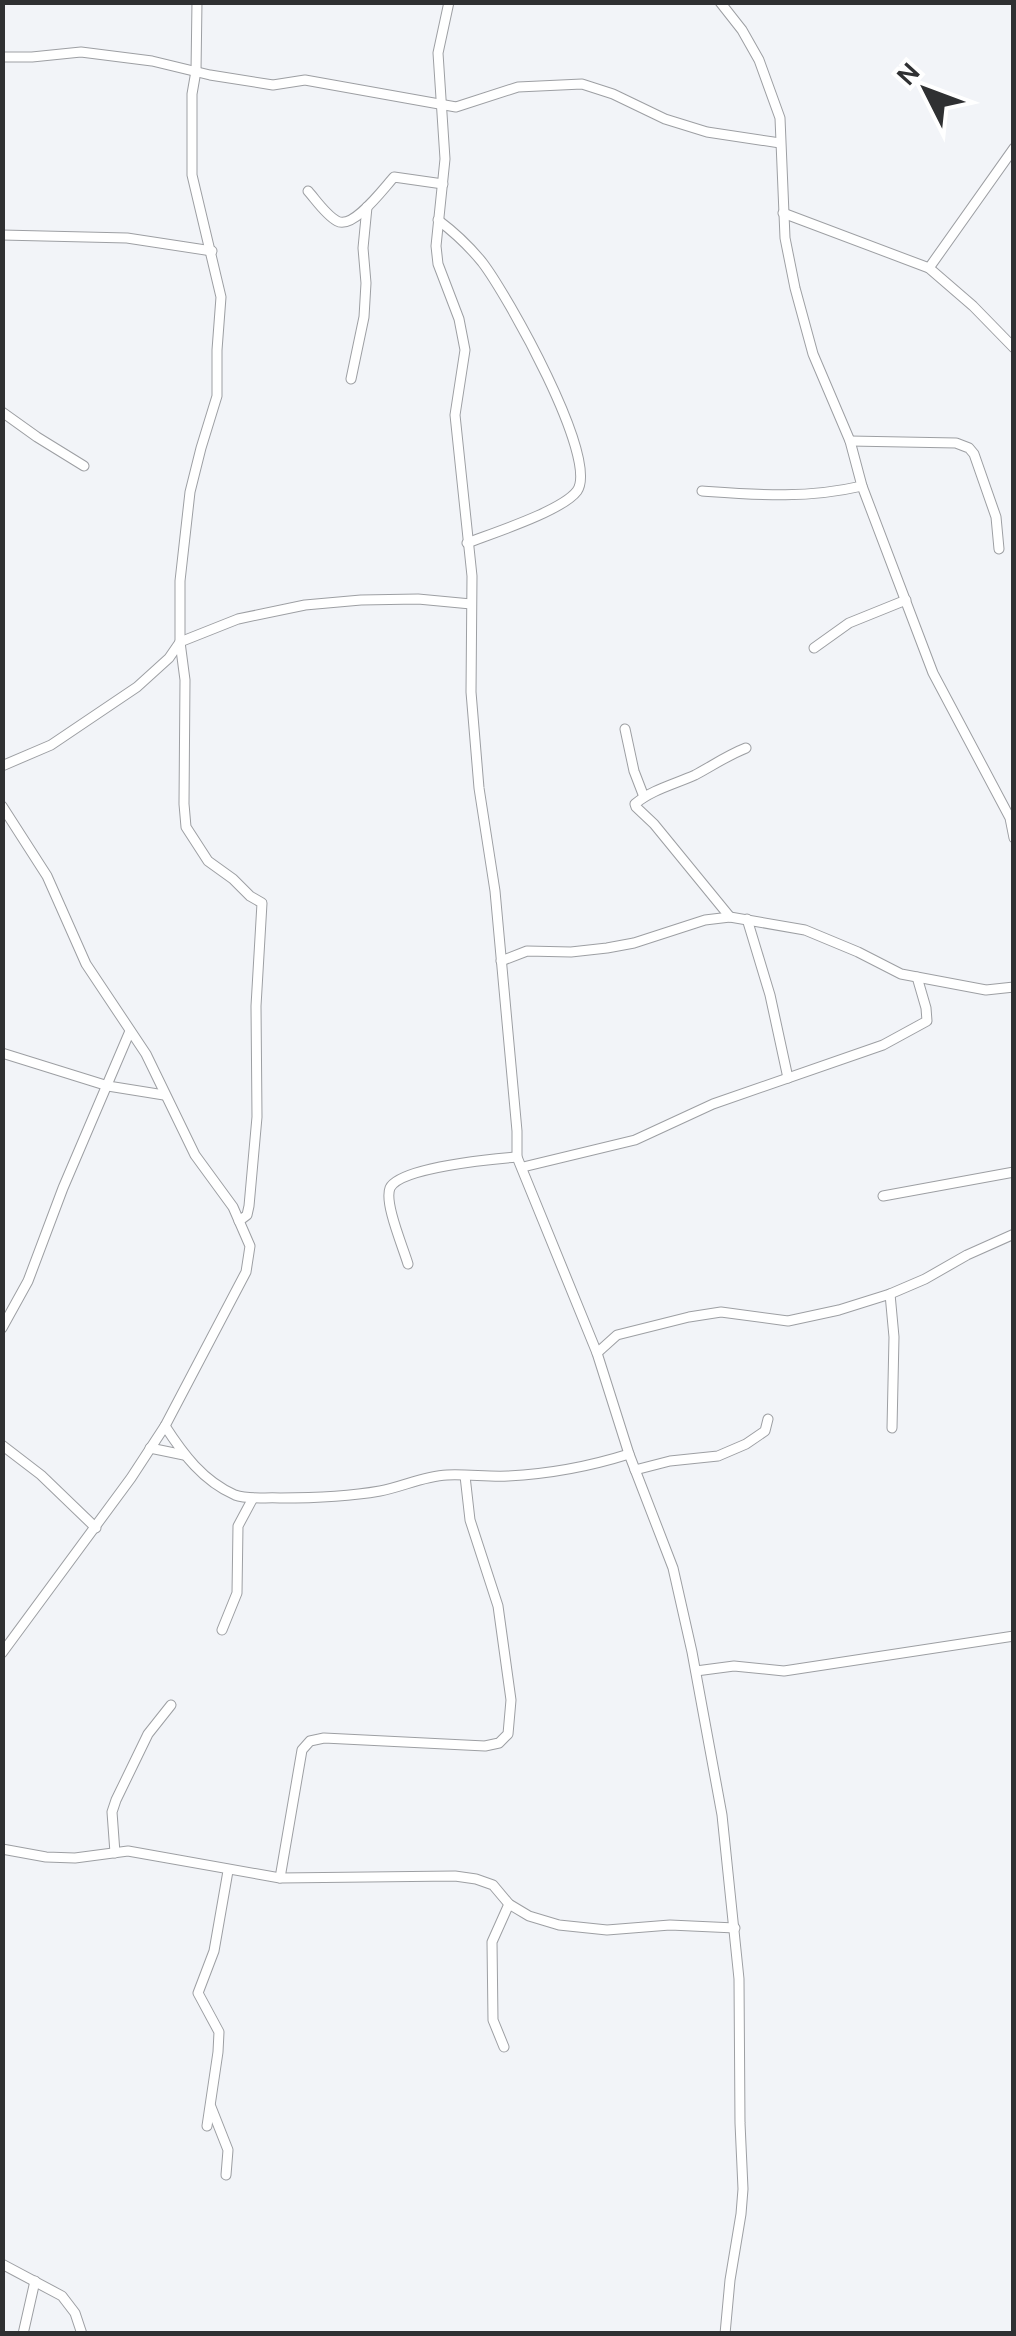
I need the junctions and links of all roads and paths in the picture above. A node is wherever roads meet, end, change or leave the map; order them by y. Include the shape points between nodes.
1 (196, 2) edge
2 (449, 2) edge
3 (720, 2) edge
4 (2, 57) edge
5 (196, 70) junction
6 (440, 105) junction
7 (780, 143) junction
8 (1014, 148) edge
9 (443, 184) junction
10 (308, 191) dead end
11 (367, 208) junction
12 (782, 213) junction
13 (438, 220) junction
14 (2, 235) edge
15 (212, 252) junction
16 (930, 268) junction
17 (1014, 348) edge
18 (350, 380) dead end
19 (2, 412) edge
20 (850, 441) junction
21 (84, 466) dead end
22 (862, 486) junction
23 (702, 491) dead end
24 (467, 543) junction
25 (999, 549) dead end
26 (906, 600) junction
27 (471, 604) junction
28 (180, 642) junction
29 (814, 648) dead end
30 (626, 729) dead end
31 (746, 748) dead end
32 (2, 766) edge
33 (644, 797) junction
34 (2, 806) edge
35 (1014, 838) edge
36 (730, 917) junction
37 (747, 919) junction
38 (501, 961) junction
39 (917, 977) junction
40 (1014, 987) edge
41 (130, 1030) junction
42 (2, 1054) edge
43 (788, 1078) junction
44 (108, 1086) junction
45 (164, 1095) junction
46 (520, 1162) junction
47 (1014, 1172) edge
48 (883, 1196) dead end
49 (240, 1221) junction
50 (1014, 1234) edge
51 (408, 1264) dead end
52 (890, 1294) junction
53 (2, 1328) edge
54 (597, 1353) junction
55 (768, 1419) dead end
56 (164, 1426) junction
57 (892, 1428) dead end
58 (2, 1446) edge
59 (150, 1448) junction
60 (629, 1454) junction
61 (184, 1455) junction
62 (636, 1470) junction
63 (465, 1476) junction
64 (254, 1498) junction
65 (96, 1528) junction
66 (222, 1630) dead end
67 (1014, 1636) edge
68 (2, 1652) edge
69 (696, 1671) junction
70 (171, 1706) dead end
71 (2, 1849) edge
72 (114, 1854) junction
73 (228, 1870) junction
74 (280, 1878) junction
75 (509, 1904) junction
76 (735, 1928) junction
77 (504, 2047) dead end
78 (210, 2105) junction
79 (206, 2126) dead end
80 (226, 2176) dead end
81 (2, 2264) edge
82 (36, 2281) junction
83 (23, 2334) edge
84 (82, 2334) edge
85 (725, 2334) edge

1 - 5 street
2 - 6 street via 438,53
3 - 7 street via 759,60 780,118
4 - 5 street via 82,52
5 - 6 street via 272,85 305,80
5 - 15 street via 192,175
6 - 7 street via 456,107 518,87 582,84 707,132
6 - 9 street
7 - 12 street
8 - 16 street
9 - 11 street via 394,178
9 - 13 street
10 - 11 street via 341,224
11 - 18 street via 364,317
12 - 16 street
12 - 20 street via 813,354
13 - 24 street via 438,264 465,350 455,415
13 - 24 street via 481,261 510,303 566,418 583,479 565,503
14 - 15 street via 127,238
15 - 28 street via 221,298 217,396 190,492
16 - 17 street
19 - 21 street
20 - 22 street
20 - 25 street via 969,448 992,504
22 - 23 street via 778,497
22 - 26 street
24 - 27 street
26 - 29 street via 850,622
26 - 35 street via 933,674 1010,818
27 - 28 street via 418,599 305,605 238,619
27 - 38 street via 479,788
28 - 32 street via 124,696 51,745
28 - 49 street via 186,827 208,861 262,903 257,1116 249,1206
30 - 33 street
31 - 33 street
33 - 36 street via 636,808
34 - 41 street via 46,876 86,964
36 - 37 street
36 - 38 street via 634,943 527,952
37 - 39 street via 805,930
37 - 43 street
38 - 46 street
39 - 40 street via 986,990
39 - 43 street via 926,1021 883,1045
41 - 44 street
41 - 45 street
42 - 44 street
43 - 46 street via 635,1140
44 - 45 street
44 - 53 street
45 - 49 street
46 - 51 street via 468,1160 395,1182 389,1205
46 - 54 street
47 - 48 street
49 - 56 street via 250,1246 246,1272
50 - 52 street
52 - 54 street via 788,1321 721,1312 689,1318 617,1335
52 - 57 street
54 - 60 street
55 - 62 street via 764,1431 718,1456
56 - 59 street
56 - 61 street
58 - 65 street
59 - 61 street
59 - 65 street
60 - 62 street
60 - 63 street via 540,1474
61 - 64 street via 236,1496
62 - 69 street via 673,1568
63 - 64 street via 309,1500
63 - 74 street via 470,1520 500,1622 511,1700 508,1734 485,1746 310,1741 302,1750
64 - 66 street via 238,1526 237,1593
65 - 68 street
67 - 69 street via 784,1672 734,1666
69 - 76 street
70 - 72 street via 148,1734 116,1800
71 - 72 street via 46,1857
72 - 73 street
73 - 74 street
73 - 78 street via 214,1950 198,1993 218,2032
74 - 75 street via 476,1878
75 - 76 street via 543,1922 581,1928
75 - 77 street via 492,1942 493,2020
76 - 85 street via 742,2214
78 - 79 street
78 - 80 street via 228,2150
81 - 82 street
82 - 83 street
82 - 84 street via 62,2296

